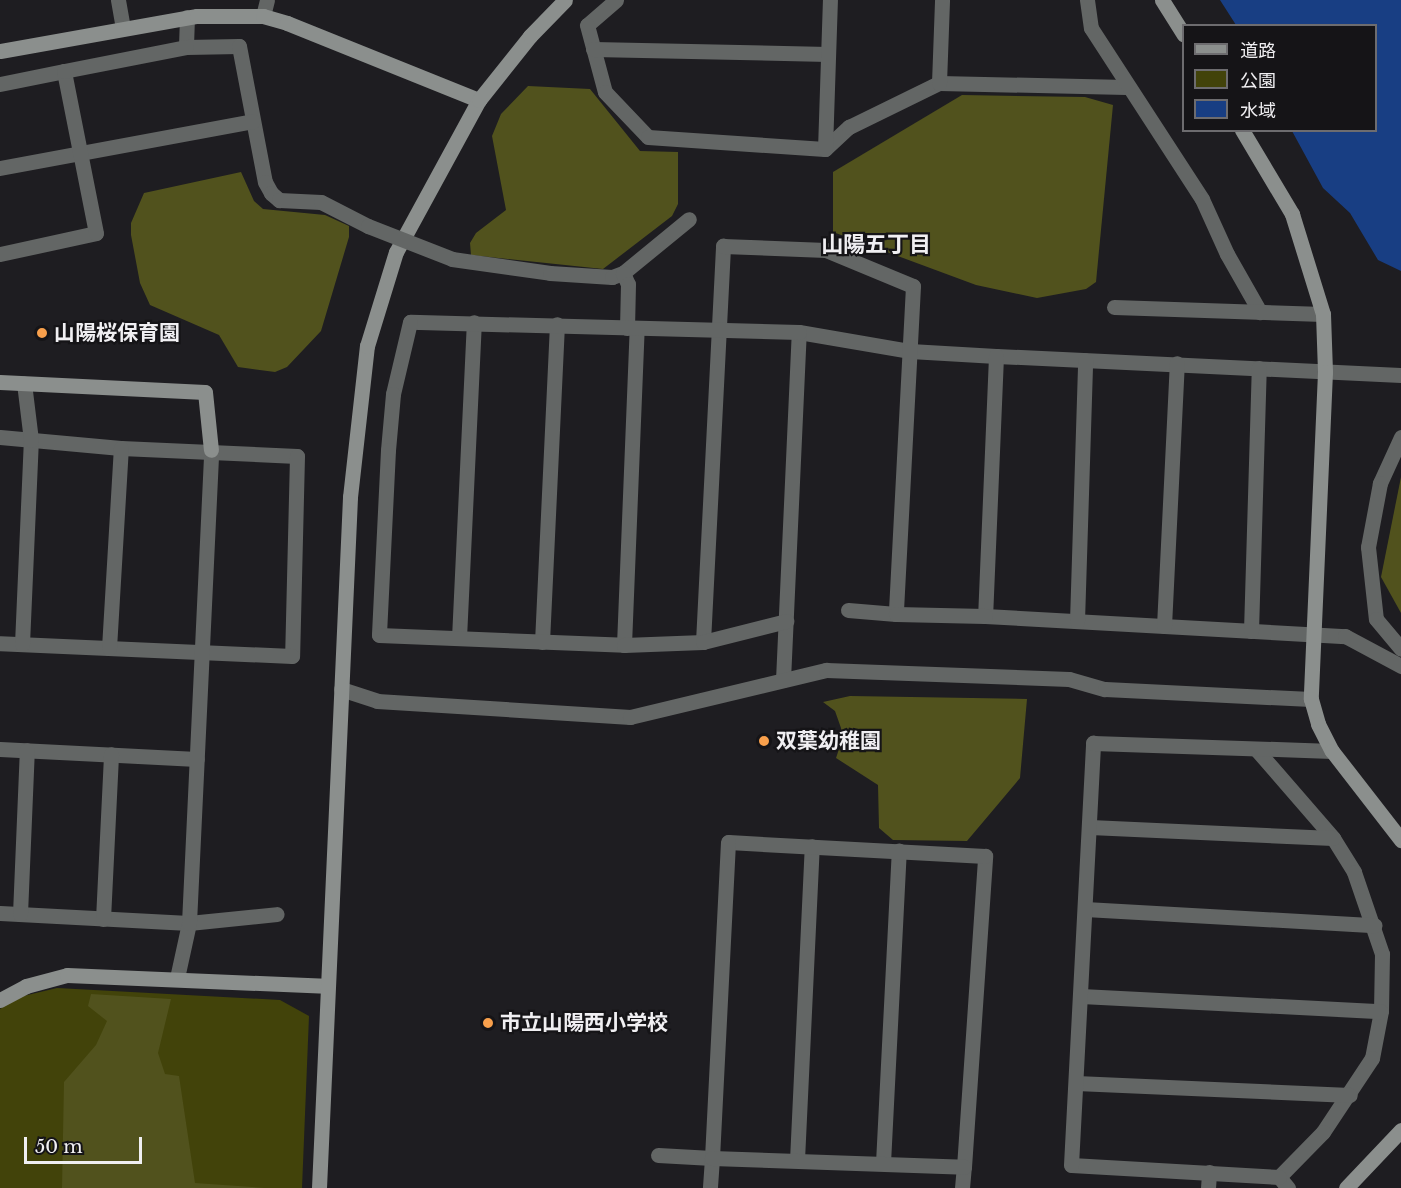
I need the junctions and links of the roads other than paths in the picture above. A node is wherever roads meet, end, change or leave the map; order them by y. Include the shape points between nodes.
1 (118, 0) edge
2 (267, 0) edge
3 (565, 0) edge
4 (616, 0) edge
5 (830, 0) edge
6 (942, 0) edge
7 (1087, 0) edge
8 (1162, 0) edge
9 (262, 16) junction
10 (187, 17) junction
11 (123, 27) junction
12 (1182, 32) edge
13 (186, 47) junction
14 (593, 49) junction
15 (0, 51) edge
16 (828, 54) junction
17 (64, 71) junction
18 (939, 83) junction
19 (0, 84) edge
20 (1126, 87) junction
21 (479, 100) junction
22 (254, 121) junction
23 (1243, 132) edge
24 (825, 149) junction
25 (79, 153) junction
26 (0, 168) edge
27 (689, 219) dead end
28 (0, 254) edge
29 (623, 273) junction
30 (1114, 307) dead end
31 (1260, 312) junction
32 (1323, 314) junction
33 (474, 322) junction
34 (557, 324) junction
35 (632, 328) junction
36 (718, 330) junction
37 (799, 332) junction
38 (910, 351) junction
39 (996, 356) junction
40 (1085, 360) junction
41 (1177, 363) junction
42 (1259, 368) junction
43 (1325, 372) junction
44 (1401, 375) edge
45 (0, 381) edge
46 (24, 383) junction
47 (0, 437) edge
48 (1401, 437) edge
49 (31, 440) junction
50 (121, 448) junction
51 (211, 450) junction
52 (848, 610) dead end
53 (896, 614) junction
54 (985, 616) junction
55 (786, 621) junction
56 (1077, 621) junction
57 (1164, 626) junction
58 (1251, 631) junction
59 (1312, 634) junction
60 (459, 638) junction
61 (542, 642) junction
62 (703, 642) junction
63 (0, 643) edge
64 (22, 644) junction
65 (624, 645) junction
66 (110, 648) junction
67 (1401, 649) edge
68 (199, 653) junction
69 (1401, 666) edge
70 (783, 680) junction
71 (340, 689) junction
72 (1311, 699) junction
73 (0, 749) edge
74 (1256, 749) junction
75 (27, 750) junction
76 (1332, 751) junction
77 (111, 754) junction
78 (197, 759) junction
79 (1090, 827) junction
80 (1333, 838) junction
81 (1401, 840) edge
82 (812, 846) junction
83 (899, 850) junction
84 (1085, 909) junction
85 (0, 913) edge
86 (20, 914) junction
87 (277, 914) dead end
88 (103, 919) junction
89 (189, 923) junction
90 (1375, 925) junction
91 (177, 978) junction
92 (325, 986) junction
93 (1081, 996) junction
94 (0, 1000) edge
95 (1382, 1011) junction
96 (1076, 1083) junction
97 (1350, 1095) junction
98 (1401, 1130) edge
99 (658, 1155) dead end
100 (712, 1158) junction
101 (797, 1160) junction
102 (883, 1163) junction
103 (964, 1167) junction
104 (1209, 1180) edge
105 (1284, 1183) edge
106 (319, 1188) edge
107 (710, 1188) edge
108 (962, 1188) edge
109 (1346, 1188) edge

1 - 11 street
2 - 9 street
3 - 21 street via 530,36
4 - 14 street via 586,25
5 - 16 street
6 - 18 street
7 - 20 street via 1091,28
8 - 12 street
9 - 10 street
9 - 21 street
10 - 11 street
10 - 13 street
11 - 15 street
13 - 17 street
13 - 22 street via 239,46
14 - 16 street
14 - 24 street via 605,92 648,137
16 - 24 street
17 - 19 street
17 - 25 street
18 - 20 street
18 - 24 street via 849,127
20 - 31 street via 1202,199
21 - 71 street via 396,252 367,346 351,496
22 - 25 street
22 - 29 street, bridge via 265,182 279,200 321,202 368,226 452,259 550,273 612,277
23 - 32 street via 1292,214
25 - 26 street
25 - 28 street via 96,233
27 - 29 street
29 - 35 street via 628,284
30 - 31 street
31 - 32 street
32 - 43 street
33 - 34 street
33 - 60 street
33 - 60 street via 410,322 393,394 387,461 379,635
34 - 35 street
34 - 61 street
35 - 36 street
35 - 65 street
36 - 37 street
36 - 38 street via 723,246 826,250 913,286
36 - 62 street
37 - 38 street
37 - 55 street
38 - 39 street
38 - 53 street
39 - 40 street
39 - 54 street
40 - 41 street
40 - 56 street
41 - 42 street
41 - 57 street
42 - 43 street
42 - 58 street
43 - 44 street
43 - 59 street
45 - 46 street
46 - 49 street
46 - 51 street via 205,392
47 - 49 street
48 - 67 street via 1380,483 1368,547 1376,619
49 - 50 street
49 - 64 street
50 - 51 street
50 - 66 street
51 - 68 street
51 - 68 street via 297,456 292,656
52 - 53 street
53 - 54 street
54 - 56 street
55 - 62 street
55 - 70 street
56 - 57 street
57 - 58 street
58 - 59 street
59 - 69 street via 1345,636
59 - 72 street
60 - 61 street
61 - 65 street
62 - 65 street
63 - 64 street
64 - 66 street
66 - 68 street
68 - 78 street
70 - 71 street via 630,717 377,701
70 - 72 street via 837,670 1069,679 1105,688
71 - 92 street
72 - 76 street
73 - 75 street
74 - 76 street
74 - 79 street via 1094,743
74 - 80 street
75 - 77 street
75 - 86 street
76 - 81 street
77 - 78 street
77 - 88 street
78 - 89 street
79 - 80 street
79 - 84 street
80 - 90 street via 1354,872
82 - 83 street
82 - 100 street via 728,842
82 - 101 street
83 - 102 street
83 - 103 street via 985,856
84 - 90 street
84 - 93 street
85 - 86 street
86 - 88 street
87 - 89 street
88 - 89 street
89 - 91 street
90 - 95 street via 1382,954
91 - 92 street
91 - 94 street via 67,975 26,986
92 - 106 street
93 - 95 street
93 - 96 street
95 - 97 street via 1371,1058
96 - 97 street
96 - 104 street via 1071,1165
97 - 105 street
98 - 109 street
99 - 100 street
100 - 101 street
100 - 107 street
101 - 102 street
102 - 103 street
103 - 108 street
104 - 105 street

